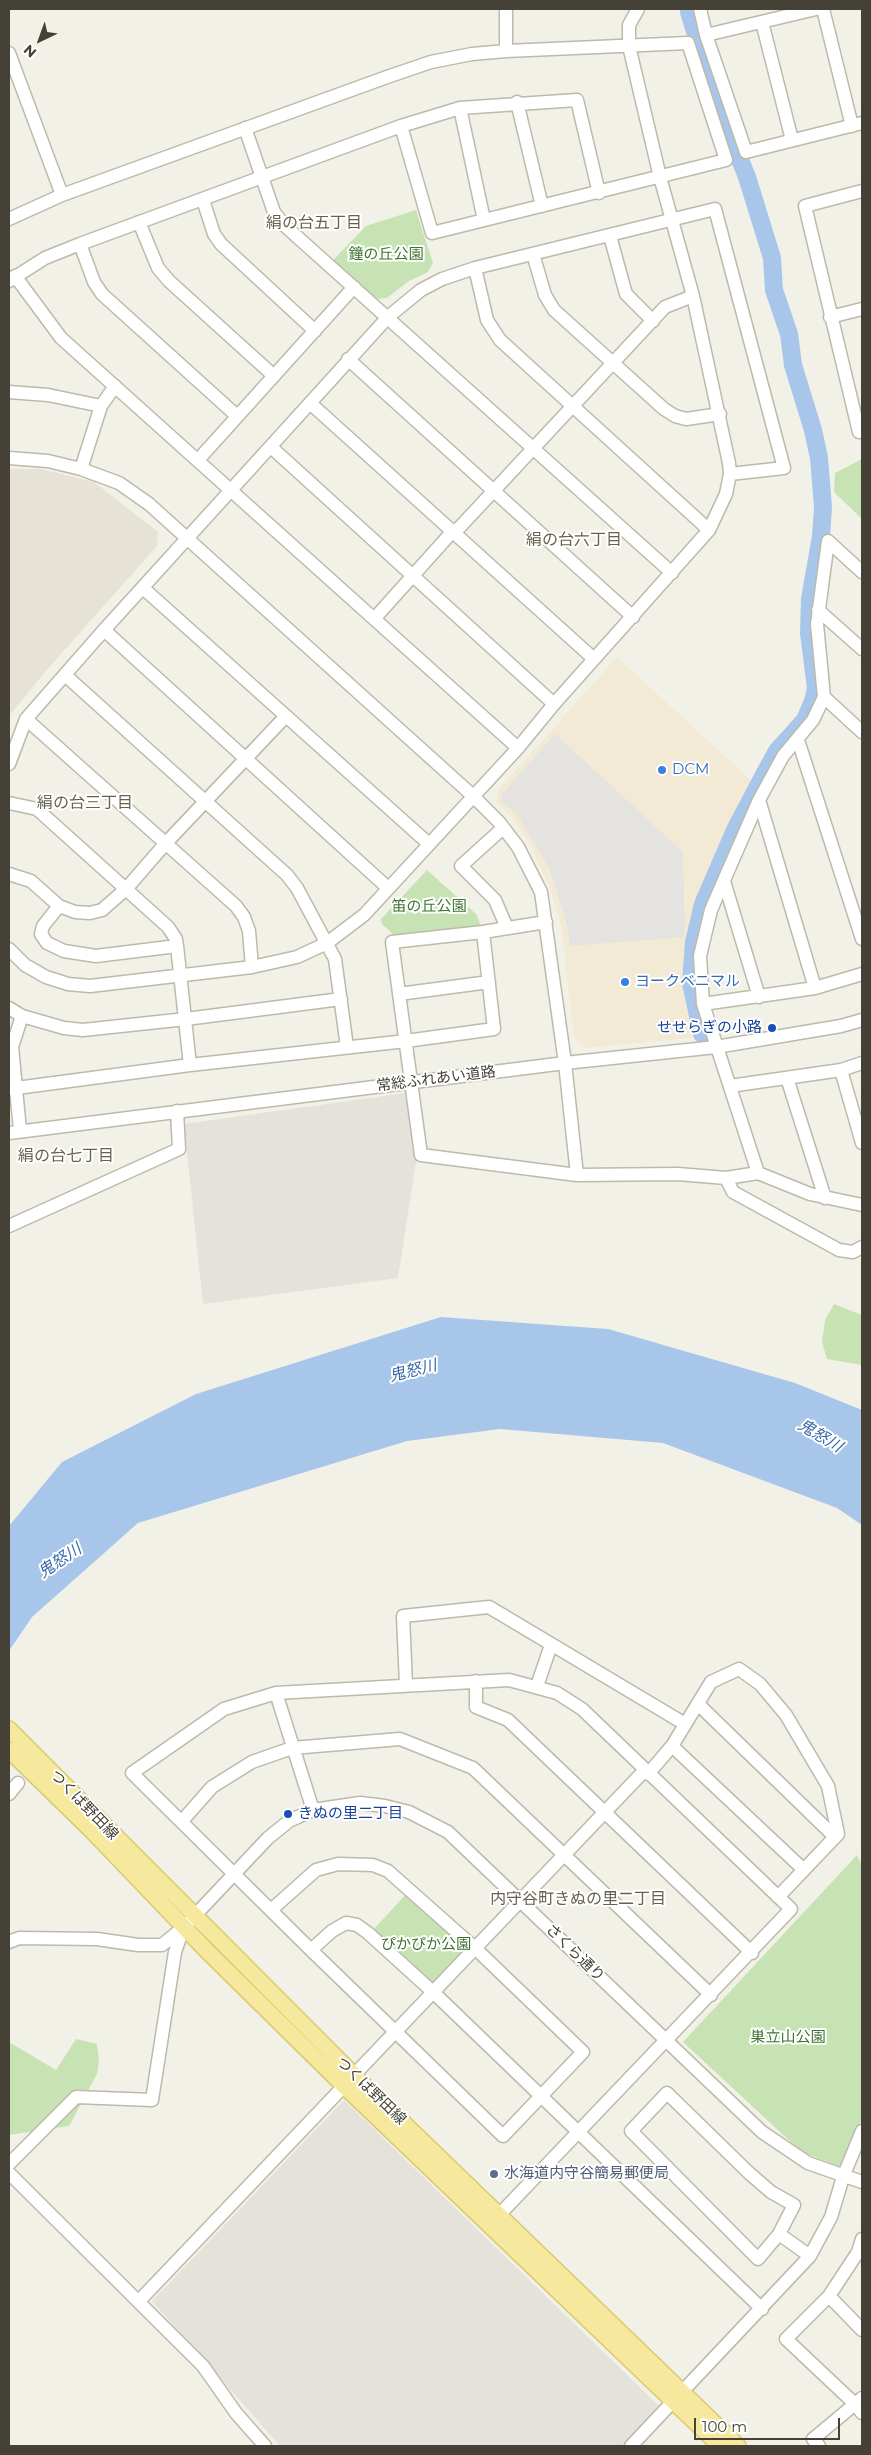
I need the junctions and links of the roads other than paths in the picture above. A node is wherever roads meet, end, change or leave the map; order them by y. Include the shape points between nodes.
1 (506, 9) edge
2 (638, 9) edge
3 (700, 9) edge
4 (816, 9) edge
5 (823, 9) edge
6 (762, 22) junction
7 (706, 34) junction
8 (629, 46) junction
9 (506, 51) junction
10 (9, 53) edge
11 (517, 102) junction
12 (460, 108) junction
13 (857, 125) edge
14 (402, 126) junction
15 (245, 128) junction
16 (792, 140) junction
17 (660, 177) junction
18 (263, 178) junction
19 (862, 191) edge
20 (599, 193) junction
21 (62, 195) junction
22 (203, 200) junction
23 (542, 206) junction
24 (9, 219) edge
25 (484, 220) junction
26 (671, 220) junction
27 (139, 222) junction
28 (610, 236) junction
29 (80, 244) junction
30 (533, 254) junction
31 (475, 268) junction
32 (12, 278) edge
33 (354, 288) junction
34 (692, 296) junction
35 (862, 309) edge
36 (388, 317) junction
37 (830, 317) junction
38 (653, 320) junction
39 (314, 331) junction
40 (348, 359) junction
41 (614, 362) junction
42 (274, 376) junction
43 (115, 386) junction
44 (9, 392) edge
45 (310, 403) junction
46 (573, 405) junction
47 (101, 406) junction
48 (720, 414) junction
49 (238, 416) junction
50 (862, 431) edge
51 (271, 446) junction
52 (532, 447) junction
53 (9, 458) edge
54 (198, 460) junction
55 (81, 469) junction
56 (730, 474) junction
57 (230, 489) junction
58 (492, 490) junction
59 (709, 530) junction
60 (452, 532) junction
61 (188, 539) junction
62 (862, 572) edge
63 (672, 573) junction
64 (413, 576) junction
65 (143, 588) junction
66 (818, 610) junction
67 (633, 617) junction
68 (374, 619) junction
69 (104, 630) junction
70 (862, 649) edge
71 (594, 659) junction
72 (65, 675) junction
73 (824, 697) junction
74 (554, 704) junction
75 (285, 717) junction
76 (26, 719) junction
77 (862, 732) edge
78 (798, 740) junction
79 (518, 748) junction
80 (10, 758) edge
81 (246, 760) junction
82 (472, 795) junction
83 (759, 800) junction
84 (205, 801) junction
85 (9, 802) edge
86 (503, 828) junction
87 (165, 844) junction
88 (429, 844) junction
89 (9, 874) edge
90 (724, 881) junction
91 (388, 888) junction
92 (126, 889) junction
93 (59, 906) junction
94 (546, 922) junction
95 (507, 928) junction
96 (483, 932) junction
97 (862, 939) edge
98 (327, 943) junction
99 (177, 946) junction
100 (9, 949) edge
101 (252, 967) junction
102 (862, 974) edge
103 (181, 976) junction
104 (489, 982) junction
105 (815, 988) junction
106 (399, 994) junction
107 (760, 997) junction
108 (341, 999) junction
109 (703, 1004) junction
110 (9, 1008) edge
111 (22, 1016) junction
112 (186, 1020) junction
113 (862, 1020) edge
114 (406, 1041) junction
115 (716, 1046) junction
116 (347, 1047) junction
117 (565, 1063) junction
118 (862, 1063) edge
119 (190, 1064) junction
120 (841, 1070) junction
121 (787, 1078) junction
122 (412, 1082) junction
123 (730, 1086) junction
124 (12, 1089) edge
125 (177, 1111) junction
126 (14, 1132) edge
127 (862, 1143) edge
128 (758, 1173) junction
129 (577, 1175) junction
130 (726, 1178) junction
131 (825, 1198) junction
132 (862, 1205) edge
133 (9, 1226) edge
134 (862, 1247) edge
135 (551, 1645) junction
136 (476, 1680) junction
137 (406, 1685) junction
138 (537, 1686) junction
139 (276, 1693) junction
140 (698, 1704) junction
141 (685, 1724) junction
142 (9, 1729) edge
143 (672, 1746) junction
144 (292, 1748) junction
145 (9, 1750) edge
146 (33, 1763) junction
147 (646, 1772) junction
148 (18, 1783) dead end
149 (9, 1794) edge
150 (313, 1810) junction
151 (604, 1813) junction
152 (182, 1821) junction
153 (836, 1837) junction
154 (564, 1854) junction
155 (804, 1870) junction
156 (235, 1873) junction
157 (778, 1897) junction
158 (521, 1902) junction
159 (271, 1910) junction
160 (189, 1921) junction
161 (9, 1942) edge
162 (476, 1949) junction
163 (311, 1950) junction
164 (752, 1952) junction
165 (433, 1992) junction
166 (711, 1995) junction
167 (395, 2032) junction
168 (667, 2041) junction
169 (349, 2080) junction
170 (542, 2096) junction
171 (862, 2132) edge
172 (579, 2133) junction
173 (9, 2164) edge
174 (9, 2173) edge
175 (843, 2177) junction
176 (862, 2182) edge
177 (499, 2215) junction
178 (779, 2234) junction
179 (862, 2239) edge
180 (860, 2254) edge
181 (810, 2256) junction
182 (828, 2296) junction
183 (139, 2301) junction
184 (762, 2309) junction
185 (862, 2330) edge
186 (679, 2396) junction
187 (860, 2405) edge
188 (264, 2446) edge
189 (631, 2446) edge
190 (720, 2446) edge
191 (738, 2446) edge
192 (819, 2446) edge

1 - 9 street
2 - 8 street via 629,25
3 - 7 street
4 - 6 street
5 - 13 street
6 - 7 street
6 - 16 street
7 - 16 street via 746,152
8 - 9 street
8 - 17 street
8 - 17 street via 688,43 726,160
9 - 15 street via 431,62
10 - 21 street
11 - 12 street
11 - 20 street via 577,100
11 - 23 street
12 - 14 street
12 - 25 street
13 - 16 street
14 - 18 street
14 - 25 street via 432,234
15 - 18 street
15 - 21 street
17 - 20 street
17 - 26 street
18 - 22 street
18 - 33 street via 274,212 284,225
19 - 37 street via 805,206
20 - 23 street
21 - 24 street
22 - 27 street
22 - 39 street via 220,244
23 - 25 street
26 - 28 street
26 - 34 street
26 - 56 street via 715,209 784,468
27 - 29 street
27 - 42 street via 158,268 169,281
28 - 30 street
28 - 38 street via 626,294
29 - 32 street via 46,258
29 - 49 street via 102,294
30 - 31 street
30 - 41 street via 548,303
31 - 36 street via 421,290
31 - 46 street via 492,330
32 - 43 street via 61,338
33 - 36 street
33 - 39 street
34 - 38 street via 666,307
34 - 48 street
35 - 37 street
36 - 40 street
36 - 52 street
37 - 50 street via 859,432
38 - 41 street
39 - 42 street
40 - 45 street
40 - 58 street
41 - 46 street
41 - 48 street via 675,416 686,419
42 - 49 street
43 - 47 street
43 - 54 street
44 - 47 street via 48,395
45 - 51 street
45 - 60 street
46 - 52 street
46 - 59 street
47 - 55 street
48 - 56 street
49 - 54 street
51 - 57 street
51 - 64 street
52 - 58 street
52 - 63 street
53 - 55 street via 48,461
54 - 57 street
55 - 61 street via 119,483 149,504
56 - 59 street via 726,494
57 - 61 street
57 - 68 street
58 - 60 street
58 - 67 street
59 - 63 street
60 - 64 street
60 - 71 street
61 - 65 street
61 - 82 street
62 - 66 street via 828,541
63 - 67 street
64 - 68 street
64 - 74 street
65 - 69 street
65 - 75 street
66 - 70 street
66 - 73 street
67 - 71 street
68 - 79 street
69 - 72 street
69 - 81 street
71 - 74 street
72 - 76 street
72 - 84 street
73 - 77 street
73 - 78 street via 817,714
74 - 79 street
75 - 81 street
75 - 88 street
76 - 80 street
76 - 87 street
78 - 83 street via 784,756
78 - 97 street
79 - 82 street
81 - 84 street
81 - 91 street
82 - 86 street
82 - 88 street
83 - 90 street
83 - 105 street
84 - 87 street
84 - 98 street via 287,875
85 - 92 street via 37,809
86 - 94 street via 518,847 541,892
86 - 95 street via 461,866 495,900
87 - 92 street
87 - 101 street via 236,906 244,917 249,931
88 - 91 street
89 - 93 street via 31,881
90 - 107 street
90 - 109 street via 711,910 700,956
91 - 98 street via 364,915
92 - 93 street via 96,912 75,912
92 - 99 street via 168,927
93 - 99 street via 42,926 41,934 47,942 64,951 96,956
94 - 95 street
94 - 117 street
95 - 96 street
96 - 104 street
96 - 106 street via 392,942
98 - 101 street via 296,957
98 - 108 street via 335,959
99 - 103 street
100 - 103 street via 25,965 68,984 90,986
101 - 103 street
102 - 105 street
103 - 112 street
104 - 106 street
104 - 114 street via 494,1029
105 - 107 street
106 - 114 street
107 - 109 street
108 - 112 street
108 - 116 street
109 - 115 street
110 - 111 street
111 - 112 street via 83,1030
111 - 124 street via 12,1048
112 - 119 street
113 - 115 street, 常総ふれあい道路
114 - 116 street
114 - 122 street
115 - 117 street, 常総ふれあい道路
115 - 123 street
116 - 119 street
117 - 122 street, 常総ふれあい道路
117 - 129 street
118 - 120 street
119 - 124 street
120 - 121 street
120 - 127 street
121 - 123 street
121 - 131 street
122 - 125 street, 常総ふれあい道路
122 - 129 street via 421,1155
123 - 128 street
124 - 126 street
125 - 126 street, 常総ふれあい道路
125 - 133 street via 179,1149
128 - 130 street
128 - 131 street
129 - 130 street via 678,1174
130 - 134 street via 733,1192 839,1250 853,1252
131 - 132 street
135 - 137 street via 488,1608 403,1616
135 - 138 street
135 - 141 street
136 - 137 street
136 - 138 street via 509,1680
136 - 151 street via 476,1707 508,1720
137 - 139 street
138 - 147 street via 557,1693 582,1709
139 - 144 street
139 - 152 street via 224,1709 132,1773
140 - 141 street
140 - 153 street
140 - 153 street via 711,1682 739,1668 760,1684 786,1715 828,1786
141 - 143 street
142 - 146 main road, つくば野田線
143 - 147 street
143 - 155 street
144 - 150 street
144 - 152 street via 252,1762 212,1787
144 - 154 street via 400,1739 473,1768
145 - 146 main road, つくば野田線
146 - 160 main road, つくば野田線 via 92,1830
147 - 151 street
147 - 157 street
148 - 149 street
150 - 156 street, さくら通り via 277,1829
150 - 158 street, さくら通り via 368,1804 409,1812 430,1821 448,1832
151 - 154 street
151 - 164 street
152 - 156 street
153 - 155 street
154 - 158 street
154 - 166 street
155 - 157 street
156 - 159 street
156 - 160 street, さくら通り
157 - 164 street via 791,1909
158 - 162 street
158 - 168 street, さくら通り
159 - 162 street via 316,1870 338,1864 373,1865 388,1871
159 - 163 street
160 - 161 street, さくら通り via 162,1945 96,1939 19,1938
160 - 169 main road, つくば野田線
160 - 173 street via 175,1952 152,2100 76,2098
162 - 165 street
162 - 170 street via 583,2052
163 - 165 street via 332,1931 346,1924 357,1925
163 - 167 street
164 - 166 street
165 - 167 street
165 - 170 street
166 - 168 street
167 - 169 street
167 - 170 street via 503,2136
168 - 172 street
168 - 175 street, さくら通り via 776,2143 808,2163
169 - 177 main road, つくば野田線
169 - 183 street
169 - 186 main road, つくば野田線
170 - 172 street
171 - 175 street
172 - 177 street
172 - 184 street
174 - 183 street
175 - 176 street, さくら通り
175 - 181 street via 831,2217
177 - 186 main road, つくば野田線
178 - 178 street via 758,2259 631,2131 667,2093 749,2173 771,2192 794,2205
178 - 181 street
179 - 180 street
180 - 182 street
181 - 184 street
182 - 185 street
182 - 187 street via 786,2339
183 - 188 street via 203,2366
184 - 186 street
186 - 189 street
186 - 190 main road, つくば野田線
186 - 191 main road, つくば野田線
187 - 192 street via 813,2439

